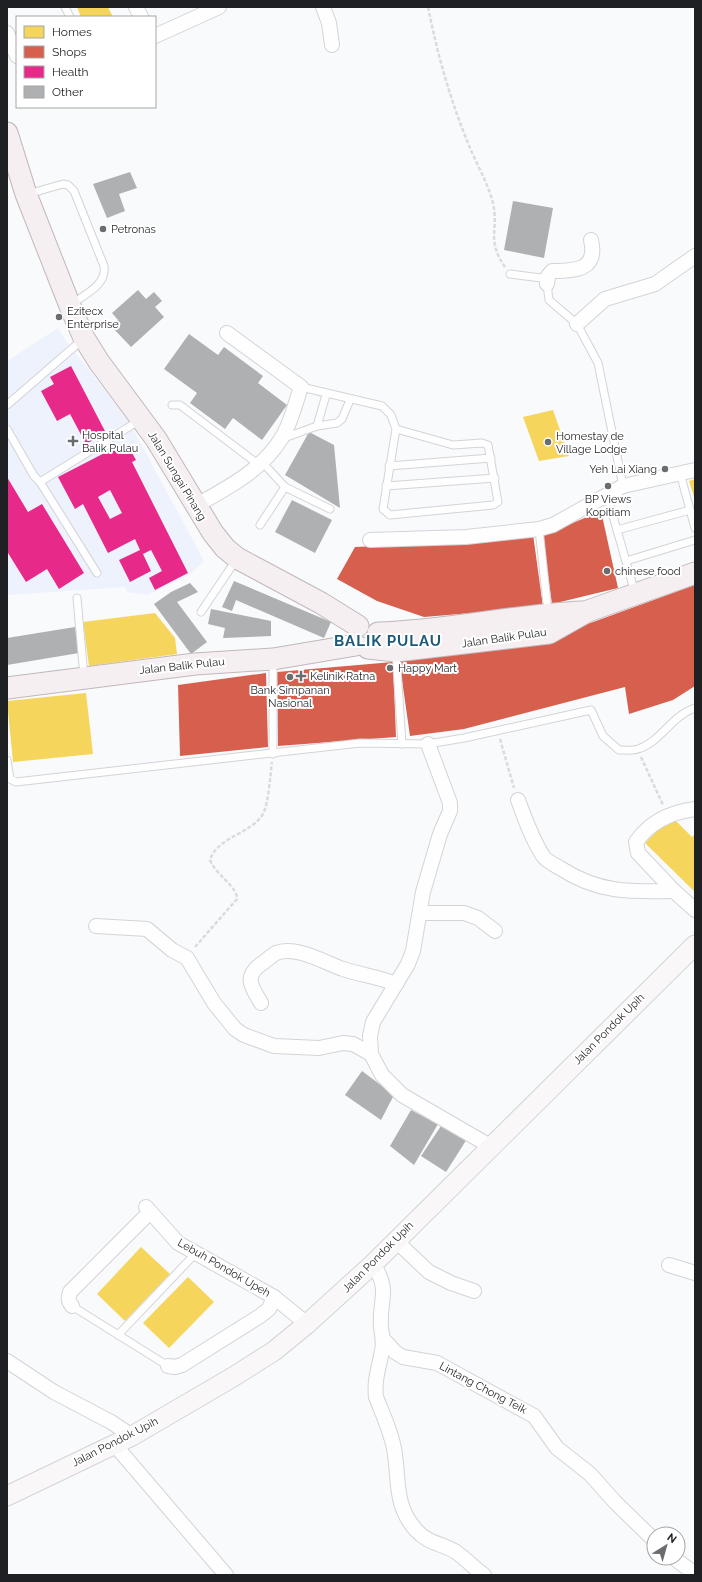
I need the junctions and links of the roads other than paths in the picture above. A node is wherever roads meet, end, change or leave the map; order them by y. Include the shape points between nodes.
1 (65, 7) edge
2 (136, 7) edge
3 (219, 7) edge
4 (323, 7) edge
5 (70, 16) edge
6 (140, 16) edge
7 (156, 36) edge
8 (332, 45) dead end
9 (7, 133) edge
10 (26, 194) junction
11 (591, 240) dead end
12 (695, 256) edge
13 (510, 274) road end
14 (547, 284) junction
15 (70, 306) junction
16 (577, 324) junction
17 (227, 333) dead end
18 (84, 338) junction
19 (301, 388) junction
20 (326, 395) junction
21 (350, 400) junction
22 (7, 405) edge
23 (172, 405) dead end
24 (142, 419) junction
25 (317, 426) junction
26 (7, 429) edge
27 (396, 429) junction
28 (281, 439) junction
29 (491, 458) junction
30 (261, 463) junction
31 (389, 466) junction
32 (695, 470) edge
33 (680, 473) junction
34 (495, 478) junction
35 (40, 482) junction
36 (386, 486) junction
37 (623, 486) junction
38 (285, 487) junction
39 (607, 495) junction
40 (195, 506) junction
41 (330, 509) dead end
42 (690, 510) junction
43 (260, 525) dead end
44 (695, 528) edge
45 (539, 529) junction
46 (617, 530) junction
47 (370, 540) dead end
48 (695, 540) edge
49 (237, 558) junction
50 (626, 561) junction
51 (97, 573) dead end
52 (695, 573) edge
53 (635, 594) junction
54 (77, 598) dead end
55 (201, 612) dead end
56 (588, 612) junction
57 (548, 614) junction
58 (365, 638) junction
59 (396, 651) junction
60 (273, 659) junction
61 (84, 677) junction
62 (7, 688) edge
63 (695, 708) edge
64 (402, 744) junction
65 (428, 744) junction
66 (273, 754) junction
67 (7, 760) edge
68 (518, 800) road end
69 (695, 809) edge
70 (674, 891) junction
71 (695, 910) edge
72 (420, 913) junction
73 (96, 926) dead end
74 (495, 931) dead end
75 (695, 945) edge
76 (396, 984) junction
77 (261, 1003) dead end
78 (371, 1054) junction
79 (490, 1146) junction
80 (395, 1240) junction
81 (195, 1254) junction
82 (373, 1264) junction
83 (669, 1265) dead end
84 (695, 1273) edge
85 (474, 1291) dead end
86 (274, 1297) junction
87 (72, 1306) joint
88 (307, 1324) junction
89 (118, 1335) junction
90 (384, 1340) junction
91 (7, 1361) edge
92 (168, 1366) joint
93 (132, 1436) junction
94 (114, 1444) junction
95 (7, 1496) edge
96 (646, 1532) edge
97 (684, 1566) edge
98 (695, 1574) edge
99 (226, 1575) edge
100 (484, 1575) edge

1 - 5 lane
2 - 6 street
3 - 7 street
4 - 8 street via 329,23
9 - 10 main road, Jalan Sungai Pinang
10 - 15 main road, Jalan Sungai Pinang
10 - 15 lane via 63,184 68,185 74,191 104,266 105,272 101,283
11 - 14 street via 593,251 588,263 575,271 552,271
12 - 16 street via 654,284 605,300
13 - 14 lane via 540,278
14 - 16 lane via 549,300
15 - 18 main road, Jalan Sungai Pinang
16 - 37 lane via 598,363
17 - 19 street
18 - 22 lane
18 - 24 main road, Jalan Sungai Pinang
19 - 20 lane
19 - 28 street
20 - 21 lane
20 - 25 lane
21 - 25 lane via 340,422
21 - 27 lane via 382,406 392,415
23 - 30 lane via 180,405
24 - 35 lane
24 - 40 main road, Jalan Sungai Pinang
25 - 28 lane
26 - 35 lane
27 - 29 lane via 453,445 486,444 490,447
27 - 31 lane
28 - 30 street
29 - 31 lane
29 - 34 lane
30 - 38 lane
30 - 40 street via 248,475
31 - 36 lane
32 - 33 street
33 - 37 street
33 - 42 lane
34 - 36 lane
34 - 36 lane via 499,499 493,505 390,514 383,509
35 - 51 lane
37 - 39 street
38 - 41 lane
38 - 43 lane
39 - 45 street via 553,525
39 - 46 lane
40 - 49 main road, Jalan Sungai Pinang via 224,548
42 - 44 lane
42 - 46 lane
45 - 47 street via 466,537
45 - 57 lane
46 - 50 lane
48 - 50 lane
49 - 55 lane
49 - 58 main road, Jalan Sungai Pinang via 321,603
50 - 53 lane
52 - 53 main road, Jalan Balik Pulau
53 - 56 main road, Jalan Balik Pulau
54 - 61 lane
56 - 57 main road, Jalan Balik Pulau
56 - 59 main road, Jalan Balik Pulau via 548,633
57 - 58 main road, Jalan Balik Pulau
58 - 59 main road, Jalan Balik Pulau
58 - 60 main road, Jalan Balik Pulau
59 - 64 lane
60 - 61 main road, Jalan Balik Pulau via 194,664
60 - 66 lane
61 - 62 main road, Jalan Balik Pulau
63 - 65 lane via 685,711 637,750 619,750 608,741 591,710
64 - 65 lane
64 - 66 lane via 360,743
65 - 72 street via 450,803 450,811 440,834 423,892
66 - 67 lane via 16,782 10,779
68 - 70 street via 543,857 576,878 607,889 633,892
69 - 70 street via 667,815 643,832 636,842 638,853
70 - 71 street
72 - 74 street via 464,913 478,918
72 - 76 street via 413,951
73 - 78 street via 147,929 172,950 187,958 214,1003 235,1029 244,1035 274,1046 318,1048 343,1043 353,1044
75 - 79 main road, Jalan Pondok Upih
76 - 77 street via 342,969 317,958 291,952 276,953 250,976 251,984
76 - 78 street via 373,1022 370,1036
78 - 79 street via 382,1075 402,1095
79 - 80 main road, Jalan Pondok Upih
80 - 82 main road, Jalan Pondok Upih
80 - 85 street via 429,1272
81 - 86 street, Lebuh Pondok Upeh
81 - 87 street, Lebuh Pondok Upeh via 178,1243 148,1210 70,1292 68,1297
81 - 89 lane
82 - 88 main road, Jalan Pondok Upih
82 - 90 street via 384,1286 381,1326
83 - 84 street
86 - 88 street, Lebuh Pondok Upeh
86 - 92 street via 269,1309 260,1316 182,1365
87 - 89 lane
88 - 93 main road, Jalan Pondok Upih via 274,1351
89 - 92 lane
90 - 96 street, Lintang Chong Teik via 403,1357 437,1363 534,1416 557,1448 590,1474
90 - 100 street via 375,1387 376,1397 395,1456 396,1483 408,1519 423,1537 456,1552
91 - 93 street via 54,1392
93 - 94 main road, Jalan Pondok Upih
94 - 95 main road, Jalan Pondok Upih
94 - 99 street
97 - 98 street

